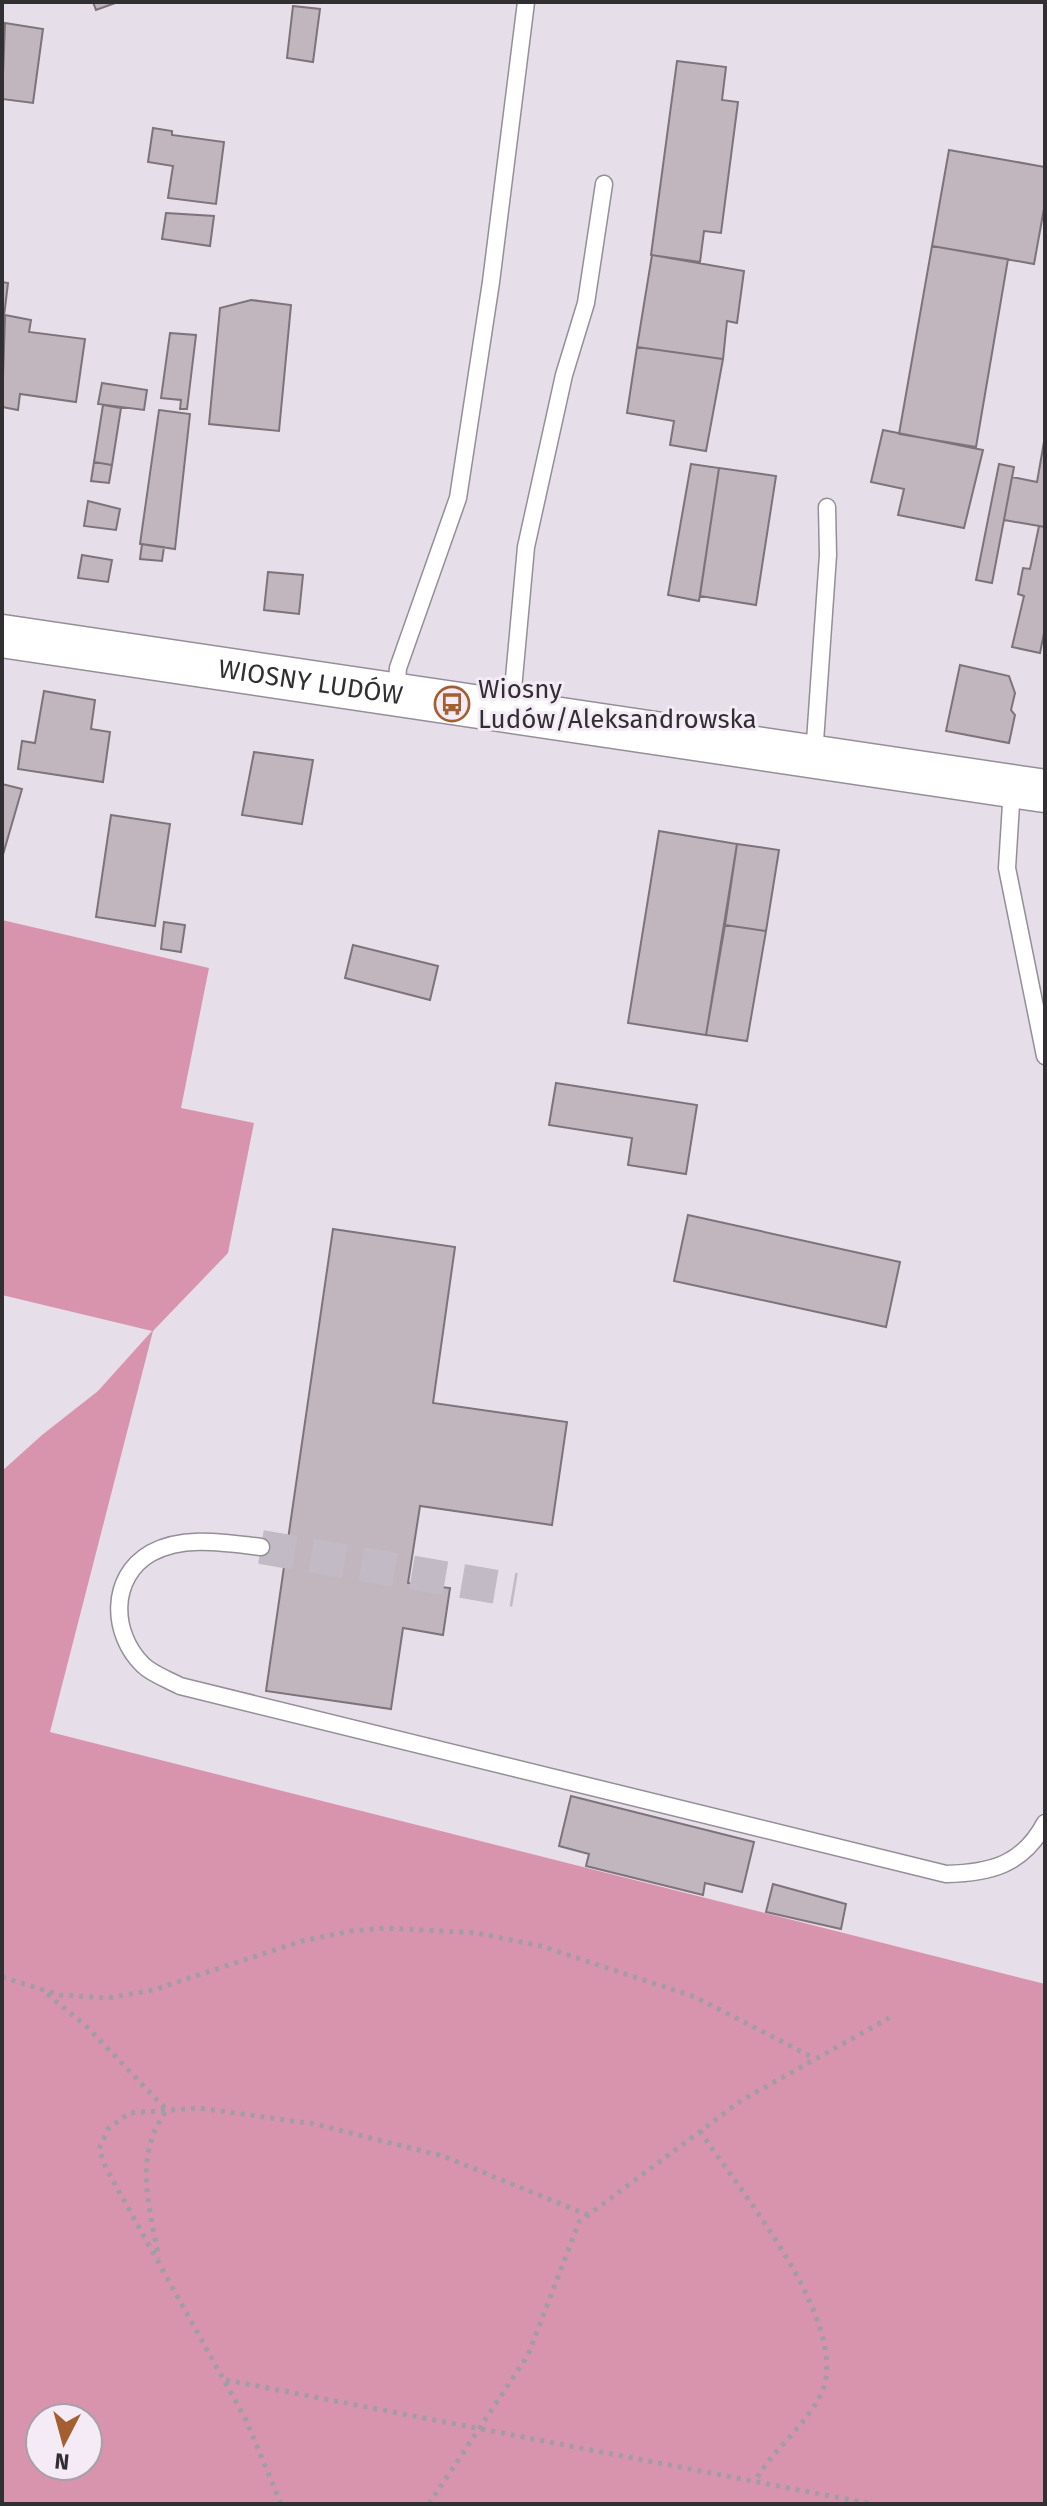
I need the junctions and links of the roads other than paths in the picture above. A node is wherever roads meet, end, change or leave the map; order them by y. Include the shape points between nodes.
1 (526, 2) edge
2 (604, 184) dead end
3 (827, 507) dead end
4 (2, 636) edge
5 (396, 696) junction
6 (511, 713) junction
7 (814, 758) junction
8 (1029, 788) edge
9 (1045, 1056) edge
10 (261, 1547) tunnel mouth
11 (1045, 1823) edge

1 - 5 lane via 458,498 398,668
2 - 6 lane via 586,303 564,375 526,547
3 - 7 lane
4 - 5 street, WIOSNY LUDÓW
5 - 6 street, WIOSNY LUDÓW
6 - 7 street, WIOSNY LUDÓW
7 - 8 street, WIOSNY LUDÓW
8 - 9 lane via 1007,868
10 - 11 lane via 185,1542 151,1553 129,1574 118,1603 121,1635 143,1666 180,1686 946,1874 985,1873 1017,1857

